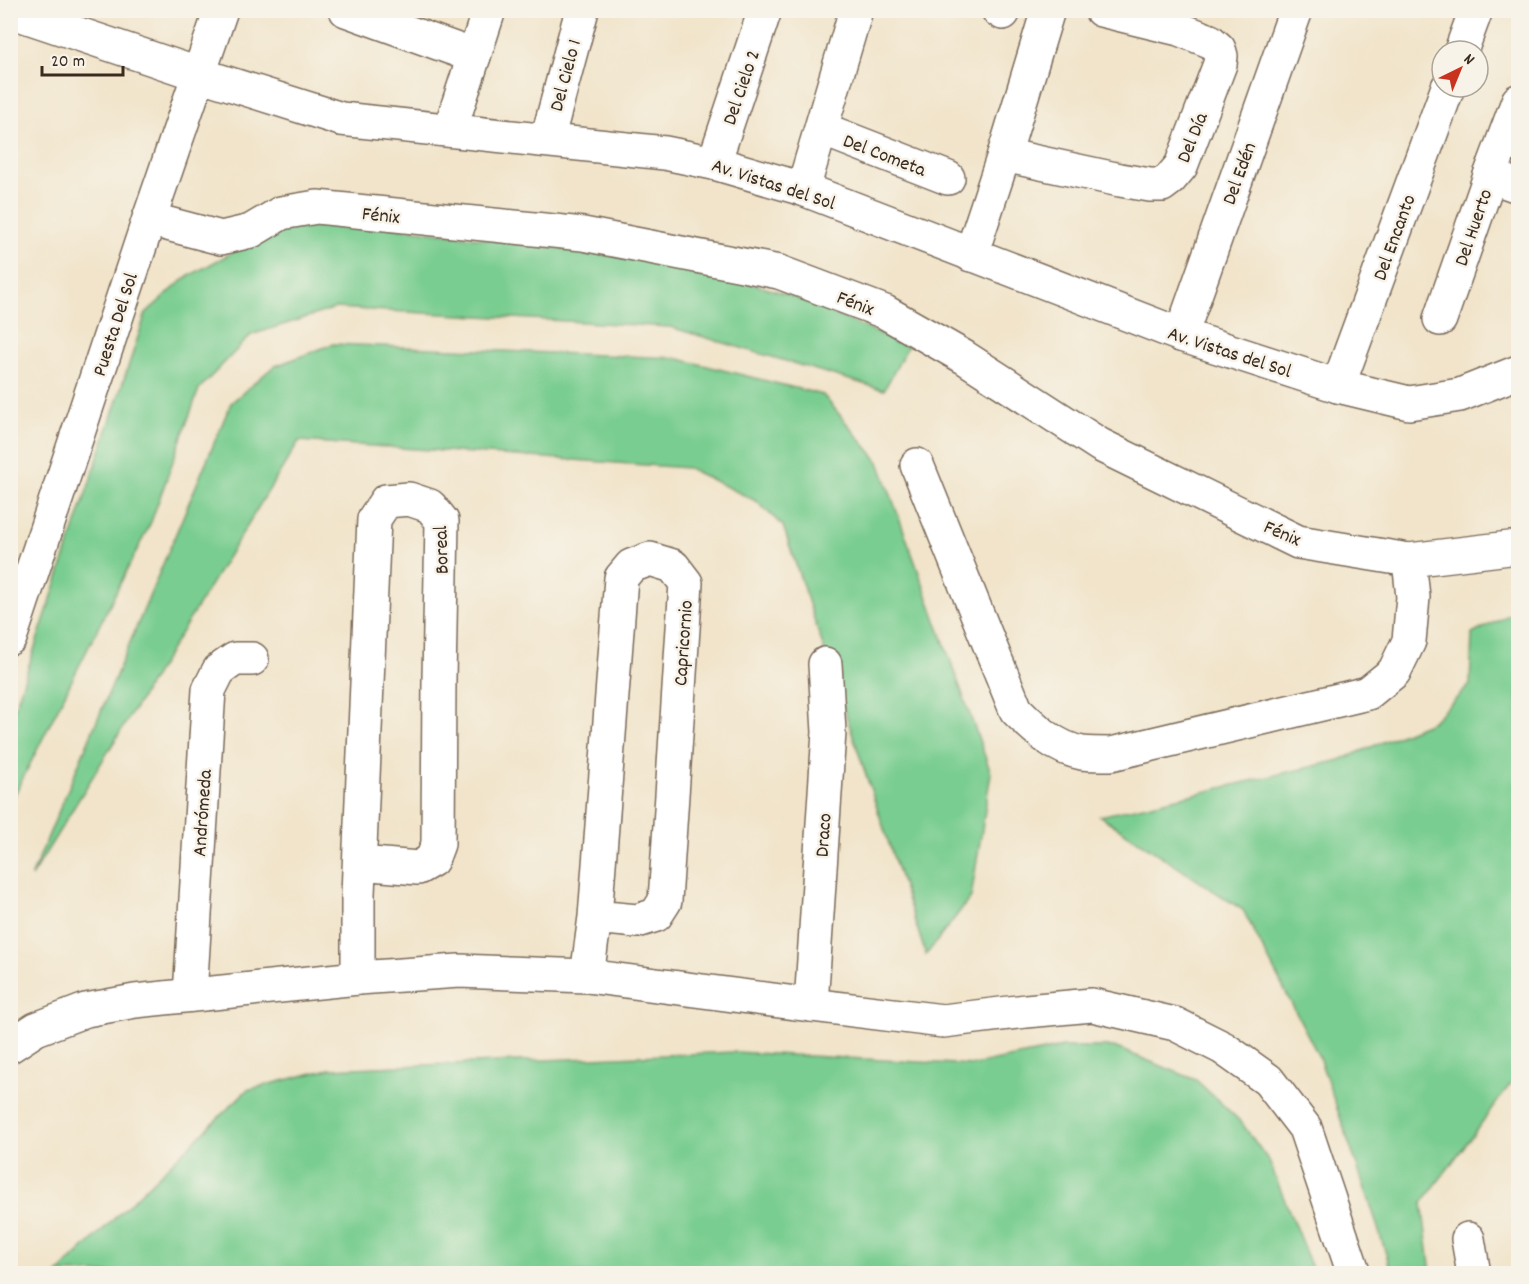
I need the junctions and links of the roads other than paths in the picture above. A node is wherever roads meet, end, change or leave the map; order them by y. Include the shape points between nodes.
1 (221, 10) edge
2 (346, 10) edge
3 (489, 10) edge
4 (582, 10) edge
5 (765, 10) edge
6 (856, 10) edge
7 (1047, 10) edge
8 (1101, 10) edge
9 (1296, 10) edge
10 (1476, 10) edge
11 (10, 11) edge
12 (1465, 39) edge
13 (474, 56) junction
14 (198, 74) junction
15 (1444, 99) edge
16 (1518, 101) edge
17 (822, 129) junction
18 (450, 130) junction
19 (547, 140) junction
20 (1004, 155) junction
21 (714, 163) junction
22 (948, 178) dead end
23 (1504, 181) edge
24 (803, 189) junction
25 (149, 219) junction
26 (972, 255) junction
27 (1440, 320) dead end
28 (1180, 335) junction
29 (1518, 372) edge
30 (1338, 386) junction
31 (917, 465) dead end
32 (1518, 547) edge
33 (1408, 560) junction
34 (10, 638) edge
35 (252, 659) dead end
36 (825, 664) dead end
37 (360, 862) junction
38 (595, 917) junction
39 (587, 976) junction
40 (358, 978) junction
41 (190, 995) junction
42 (811, 1005) junction
43 (10, 1046) edge
44 (1468, 1239) dead end
45 (1354, 1274) edge
46 (1474, 1274) edge

1 - 14 street, Puesta Del Sol
2 - 13 street
3 - 13 street
4 - 19 street, Del Cielo 1
5 - 21 street, Del Cielo 2
6 - 17 street, Del Cometa
7 - 20 street
8 - 20 street, Del Día via 1179,29 1210,40 1219,50 1220,64 1181,166 1162,185 1150,185
9 - 28 street, Del Edén
10 - 12 street
11 - 14 street, Av. Vistas del Sol
13 - 18 street
14 - 18 street, Av. Vistas del Sol via 341,119
14 - 25 street, Puesta Del Sol
15 - 30 street, Del Encanto
16 - 23 street, Del Huerto
17 - 22 street, Del Cometa
17 - 24 street, Del Cometa
18 - 19 street, Av. Vistas del Sol
19 - 21 street, Av. Vistas del Sol via 665,153
20 - 26 street
21 - 24 street, Av. Vistas del Sol
23 - 27 street, Del Huerto
24 - 26 street, Av. Vistas del Sol
25 - 33 street, Fénix via 221,238 250,231 282,213 317,207 583,234 779,272 885,312 964,357 1100,445 1298,542
25 - 34 street, Puesta Del Sol
26 - 28 street, Av. Vistas del Sol
28 - 30 street, Av. Vistas del Sol
29 - 30 street, Av. Vistas del Sol via 1461,395 1410,403
31 - 33 street via 1016,710 1059,745 1082,753 1111,754 1368,693 1394,672 1409,641 1413,597
32 - 33 street, Fénix
35 - 41 street, Andrómeda via 236,659 219,670 209,690
36 - 42 street, Draco via 829,732
37 - 37 street, Boreal via 374,519 386,501 409,499 430,506 442,521 438,844 432,860 418,868
37 - 40 street, Boreal
38 - 38 street, Capricornio via 621,578 631,566 650,559 673,566 686,584 665,901 656,915 637,921
38 - 39 street, Capricornio
39 - 40 street via 459,971
39 - 42 street
40 - 41 street
41 - 43 street via 86,1010 36,1029
42 - 45 street via 943,1021 1092,1005 1175,1024 1223,1048 1268,1080 1305,1128
44 - 46 street

